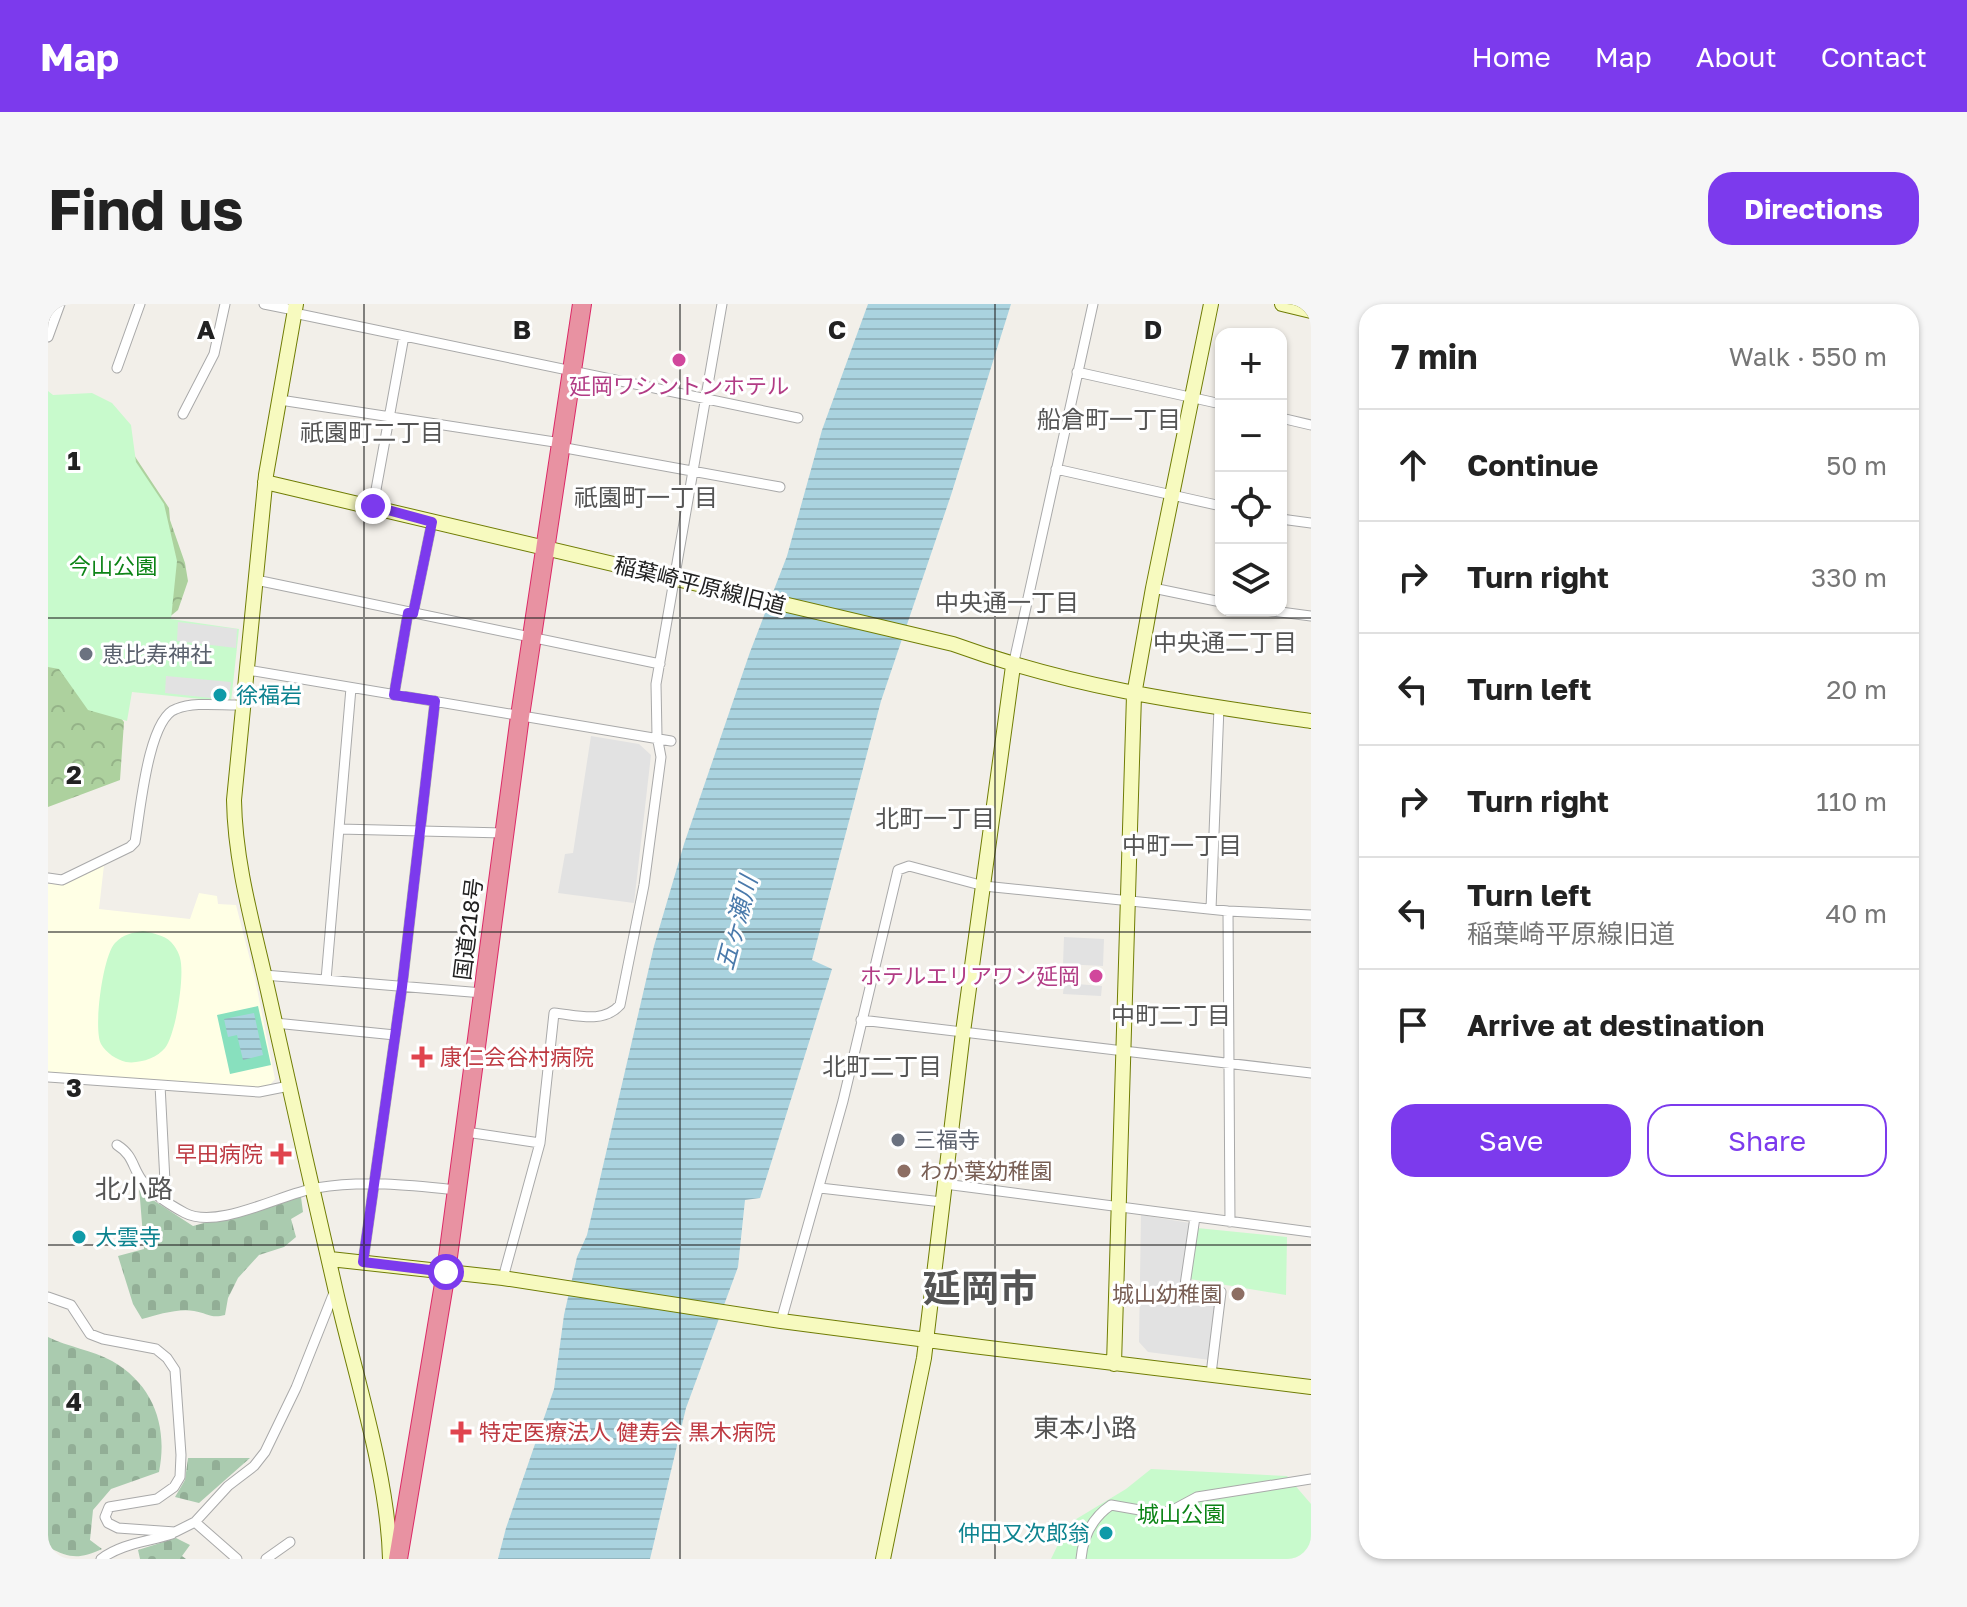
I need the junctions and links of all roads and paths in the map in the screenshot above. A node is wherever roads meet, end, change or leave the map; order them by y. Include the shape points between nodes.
1 (60, 304) edge
2 (140, 304) edge
3 (225, 304) edge
4 (264, 304) edge
5 (582, 304) edge
6 (722, 304) edge
7 (1093, 304) edge
8 (1211, 304) edge
9 (1282, 304) edge
10 (295, 309) edge
11 (1311, 311) edge
12 (404, 336) junction
13 (48, 337) edge
14 (117, 368) dead end
15 (572, 372) junction
16 (1077, 372) junction
17 (707, 398) junction
18 (1191, 398) junction
19 (280, 400) junction
20 (1215, 403) edge
21 (183, 414) dead end
22 (389, 416) junction
23 (798, 418) dead end
24 (1287, 419) edge
25 (1311, 425) edge
26 (560, 445) junction
27 (1056, 469) junction
28 (694, 470) junction
29 (265, 482) junction
30 (780, 487) dead end
31 (1171, 495) junction
32 (1215, 505) edge
33 (373, 506) junction
34 (1287, 520) edge
35 (432, 522) junction
36 (1311, 523) edge
37 (545, 547) junction
38 (675, 579) junction
39 (256, 580) junction
40 (1153, 588) junction
41 (1215, 601) edge
42 (410, 613) junction
43 (1287, 613) edge
44 (1311, 616) edge
45 (531, 637) junction
46 (660, 664) junction
47 (1013, 666) junction
48 (248, 670) junction
49 (351, 688) junction
50 (394, 695) junction
51 (1134, 695) junction
52 (435, 701) junction
53 (244, 705) junction
54 (1219, 707) junction
55 (520, 716) junction
56 (1311, 721) edge
57 (657, 736) junction
58 (671, 741) dead end
59 (339, 829) junction
60 (420, 831) junction
61 (504, 833) junction
62 (48, 878) edge
63 (984, 886) junction
64 (1126, 900) junction
65 (1211, 909) junction
66 (1228, 911) junction
67 (1311, 915) edge
68 (264, 975) junction
69 (326, 980) junction
70 (402, 987) junction
71 (483, 993) junction
72 (861, 1020) junction
73 (275, 1023) junction
74 (963, 1032) junction
75 (395, 1035) junction
76 (1123, 1051) junction
77 (1229, 1063) junction
78 (1311, 1073) edge
79 (48, 1077) edge
80 (160, 1085) junction
81 (289, 1086) junction
82 (466, 1132) junction
83 (540, 1143) junction
84 (117, 1145) dead end
85 (373, 1182) junction
86 (945, 1184) junction
87 (820, 1188) junction
88 (314, 1189) junction
89 (457, 1190) junction
90 (166, 1201) junction
91 (942, 1202) junction
92 (1119, 1207) junction
93 (1195, 1217) junction
94 (1230, 1222) junction
95 (1311, 1232) edge
96 (330, 1259) junction
97 (363, 1262) junction
98 (446, 1272) junction
99 (503, 1278) junction
100 (335, 1289) junction
101 (48, 1297) edge
102 (781, 1321) junction
103 (926, 1339) junction
104 (1114, 1364) junction
105 (1211, 1374) junction
106 (1311, 1387) edge
107 (1311, 1479) edge
108 (382, 1493) junction
109 (407, 1510) junction
110 (195, 1522) junction
111 (175, 1532) junction
112 (290, 1542) dead end
113 (101, 1559) edge
114 (236, 1559) edge
115 (266, 1559) edge
116 (390, 1559) edge
117 (398, 1559) edge
118 (883, 1559) edge
119 (1081, 1559) edge

1 - 13 street
2 - 14 street
3 - 21 street via 214,354
4 - 10 street
5 - 15 highway, 国道218号
6 - 17 street
7 - 16 street
8 - 18 street
9 - 11 street
10 - 12 street
10 - 19 street
12 - 15 street
12 - 22 street
15 - 17 street
15 - 26 highway, 国道218号
16 - 18 street
16 - 27 street
17 - 23 street
17 - 28 street
18 - 20 street
18 - 31 street
19 - 22 street
19 - 29 street
22 - 26 street
22 - 33 street
24 - 25 street
26 - 28 street
26 - 37 highway, 国道218号
27 - 31 street
27 - 47 street
28 - 30 street
28 - 38 street
29 - 33 street, 稲葉崎平原線旧道
29 - 39 street
31 - 32 street
31 - 40 street
33 - 35 street, 稲葉崎平原線旧道
34 - 36 street
35 - 37 street, 稲葉崎平原線旧道
35 - 42 street
37 - 38 street, 稲葉崎平原線旧道
37 - 45 highway, 国道218号
38 - 46 street
38 - 47 street, 稲葉崎平原線旧道 via 953,644
39 - 42 street
39 - 48 street
40 - 41 street
40 - 51 street
42 - 45 street
42 - 50 street
43 - 44 street
45 - 46 street
45 - 55 highway, 国道218号
46 - 57 street
47 - 51 street, 稲葉崎平原線旧道
47 - 63 street
48 - 49 street
48 - 53 street
49 - 50 street
49 - 59 street
50 - 52 street
51 - 54 street, 稲葉崎平原線旧道
51 - 64 street
52 - 55 street
52 - 60 street
53 - 62 street via 172,709 161,720 152,746 135,842 62,880
53 - 68 street via 235,826
54 - 56 street, 稲葉崎平原線旧道
54 - 65 street
55 - 57 street
55 - 61 highway, 国道218号
57 - 58 street
57 - 83 street via 661,757 644,885 620,1005 612,1015 599,1018 554,1013
59 - 60 street
59 - 69 street
60 - 61 street
60 - 70 street
61 - 71 highway, 国道218号
63 - 64 street
63 - 72 street via 909,866 898,870
63 - 74 street
64 - 65 street
64 - 76 street
65 - 66 street
66 - 67 street
66 - 77 street
68 - 69 street
68 - 73 street
69 - 70 street
70 - 71 street
70 - 75 street
71 - 82 highway, 国道218号
72 - 74 street
72 - 87 street
73 - 75 street
73 - 81 street
74 - 76 street
74 - 86 street
75 - 85 street
76 - 77 street
76 - 92 street
77 - 78 street
77 - 94 street
79 - 80 street
80 - 81 street via 259,1092
80 - 90 street
81 - 88 street
82 - 83 street
82 - 89 highway, 国道218号
83 - 99 street
84 - 90 street via 127,1151 142,1181
85 - 88 street
85 - 89 street
85 - 97 street
86 - 91 street
86 - 92 street
87 - 91 street
87 - 102 street
88 - 90 street via 206,1218
88 - 96 street
89 - 98 highway, 国道218号
91 - 103 street
92 - 93 street
92 - 104 street
93 - 94 street
93 - 105 street via 1185,1285 1221,1292
94 - 95 street
96 - 97 street
96 - 100 street
97 - 98 street
98 - 99 street
98 - 109 highway, 国道218号
99 - 102 street
100 - 108 street
100 - 110 street via 265,1452
101 - 111 street via 71,1305 90,1334 156,1349 175,1370 180,1477 157,1499 120,1503 109,1507 105,1517 118,1528
102 - 103 street
103 - 104 street
103 - 118 street
104 - 105 street
105 - 106 street
107 - 119 street via 1197,1497 1157,1513 1111,1505 1085,1535
108 - 109 street
108 - 116 street
109 - 117 highway, 国道218号
110 - 111 street
110 - 114 street
111 - 113 street via 126,1545
112 - 115 street

